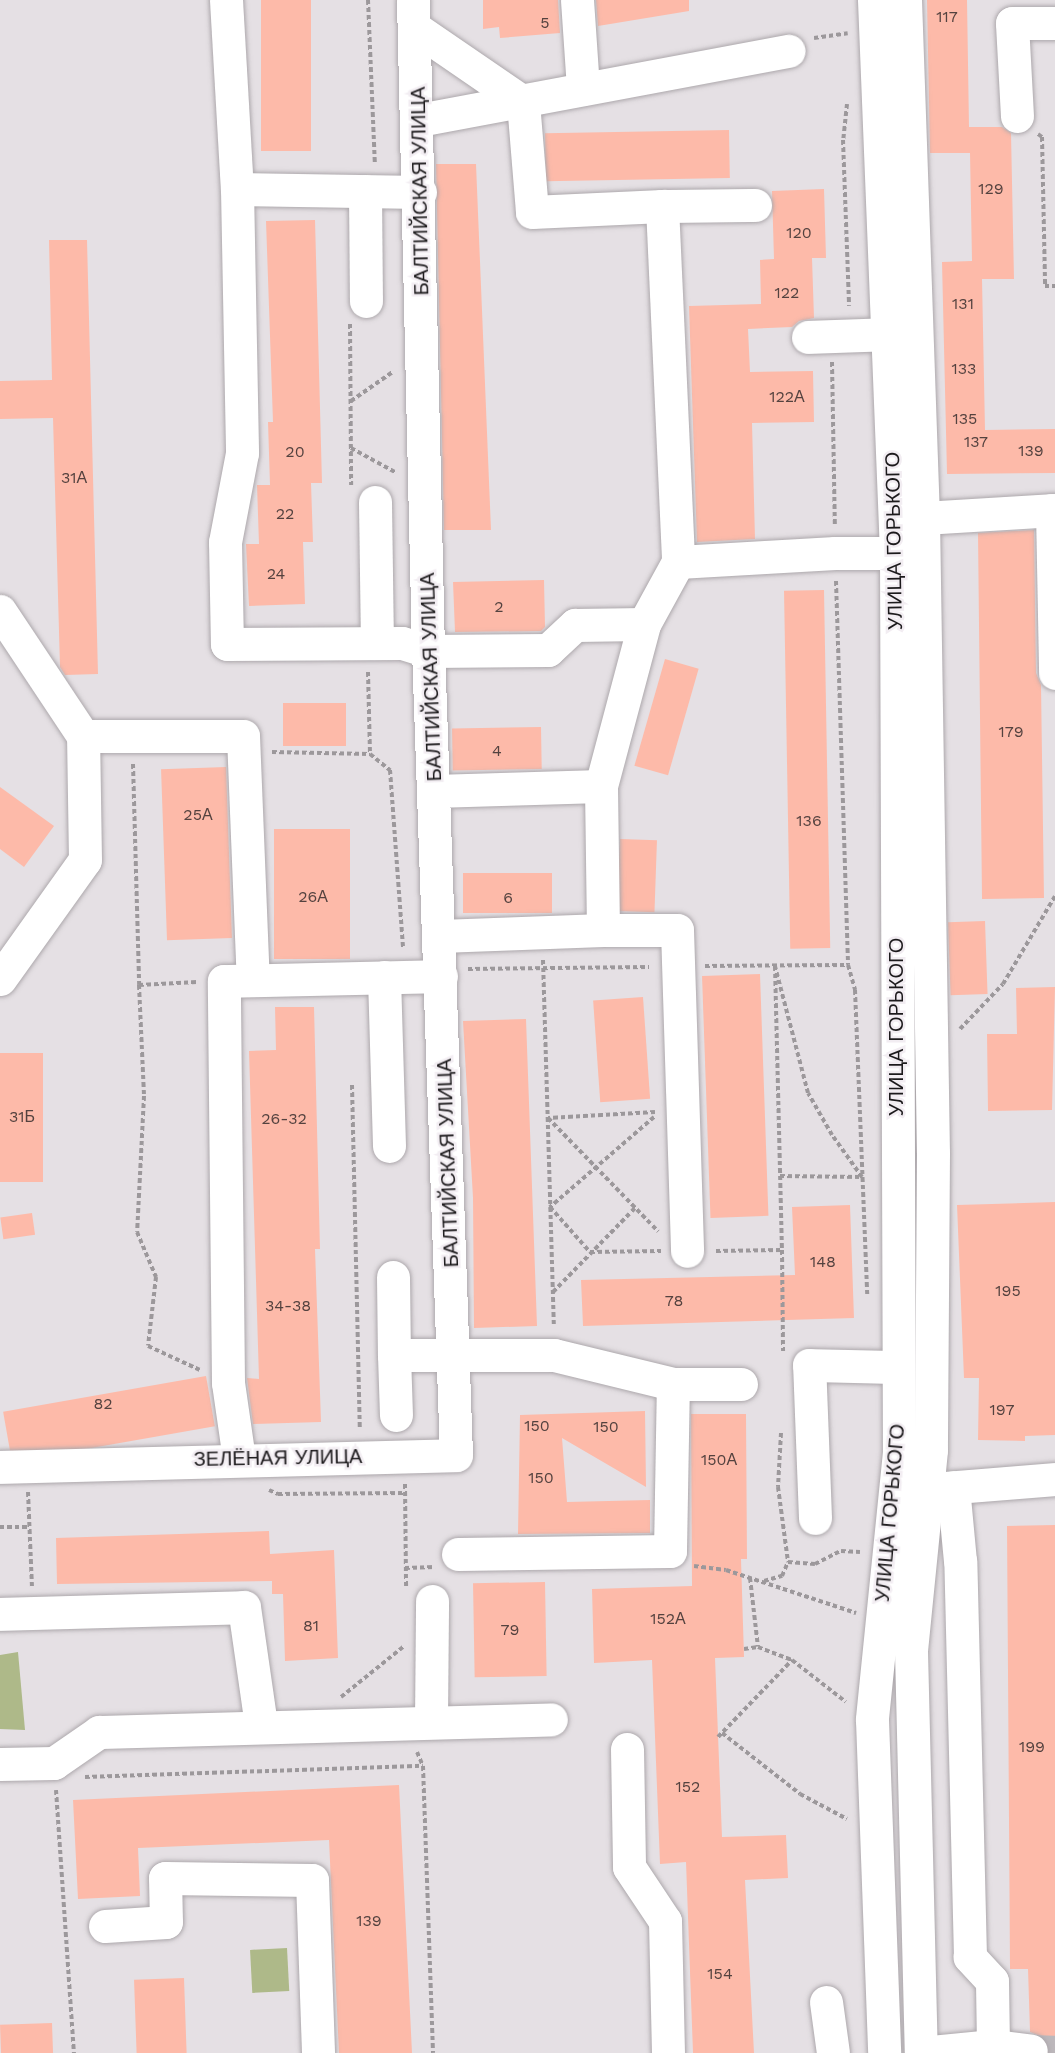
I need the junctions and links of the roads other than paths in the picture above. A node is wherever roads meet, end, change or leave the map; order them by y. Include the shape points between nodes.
1 (226, 0) edge
2 (577, 0) edge
3 (874, 0) edge
4 (905, 0) edge
5 (1012, 12) edge
6 (414, 14) edge
7 (1055, 22) edge
8 (789, 51) road end
9 (584, 89) junction
10 (523, 102) junction
11 (1017, 116) road end
12 (419, 120) junction
13 (237, 189) junction
14 (365, 191) junction
15 (420, 192) junction
16 (755, 205) dead end
17 (662, 206) junction
18 (366, 301) dead end
19 (890, 334) junction
20 (824, 337) road end
21 (375, 502) dead end
22 (1053, 510) edge
23 (923, 518) junction
24 (896, 553) junction
25 (678, 562) junction
26 (0, 611) edge
27 (644, 624) junction
28 (377, 644) junction
29 (428, 651) junction
30 (1055, 673) edge
31 (83, 736) junction
32 (601, 786) junction
33 (434, 791) junction
34 (603, 930) junction
35 (440, 936) junction
36 (441, 973) junction
37 (384, 977) junction
38 (0, 979) edge
39 (239, 980) junction
40 (389, 1146) dead end
41 (675, 1244) road end
42 (393, 1277) dead end
43 (455, 1354) junction
44 (394, 1355) junction
45 (898, 1367) junction
46 (673, 1384) junction
47 (741, 1384) dead end
48 (396, 1415) dead end
49 (239, 1459) junction
50 (14, 1475) edge
51 (1055, 1479) edge
52 (925, 1488) junction
53 (815, 1518) dead end
54 (458, 1554) dead end
55 (432, 1601) dead end
56 (0, 1614) edge
57 (551, 1719) dead end
58 (431, 1722) junction
59 (261, 1725) junction
60 (627, 1749) dead end
61 (0, 1764) edge
62 (105, 1926) dead end
63 (826, 2002) dead end
64 (993, 2050) edge
65 (1030, 2051) dead end
66 (318, 2053) edge
67 (668, 2053) edge
68 (833, 2053) edge
69 (884, 2053) edge
70 (921, 2053) edge

1 - 13 main road
2 - 9 main road
3 - 19 main road, УЛИЦА ГОРЬКОГО
4 - 23 main road, УЛИЦА ГОРЬКОГО
5 - 7 main road
5 - 11 main road
6 - 10 main road
6 - 12 main road, БАЛТИЙСКАЯ УЛИЦА
8 - 9 main road
9 - 10 main road
10 - 12 main road
10 - 17 main road via 532,212
12 - 15 main road, БАЛТИЙСКАЯ УЛИЦА
13 - 14 main road
13 - 28 main road via 242,453 225,542 227,644
14 - 15 main road
14 - 18 main road
15 - 29 main road, БАЛТИЙСКАЯ УЛИЦА
16 - 17 main road
17 - 25 main road
19 - 20 main road
19 - 24 main road, УЛИЦА ГОРЬКОГО
21 - 28 main road
22 - 23 main road
22 - 30 main road
23 - 52 main road, УЛИЦА ГОРЬКОГО via 933,1153 931,1450
24 - 25 main road
24 - 45 main road, УЛИЦА ГОРЬКОГО
25 - 27 main road
26 - 31 main road
27 - 29 main road via 575,625 548,650
27 - 32 main road
28 - 29 main road via 402,643
29 - 33 main road, БАЛТИЙСКАЯ УЛИЦА
31 - 38 main road via 85,860
31 - 39 main road via 244,744
32 - 33 main road
32 - 34 main road
33 - 35 main road, БАЛТИЙСКАЯ УЛИЦА
34 - 35 main road
34 - 41 main road via 677,930
35 - 36 main road, БАЛТИЙСКАЯ УЛИЦА
36 - 37 main road
36 - 43 main road, БАЛТИЙСКАЯ УЛИЦА
37 - 39 main road
37 - 40 main road
39 - 49 main road via 228,1383
42 - 44 main road
43 - 44 main road
43 - 46 main road via 555,1355
43 - 49 main road, ЗЕЛЁНАЯ УЛИЦА via 456,1455
44 - 48 main road
45 - 52 main road, УЛИЦА ГОРЬКОГО
45 - 53 main road via 809,1365
46 - 47 main road
46 - 54 main road via 670,1551
49 - 50 main road, ЗЕЛЁНАЯ УЛИЦА
51 - 52 main road
52 - 64 main road via 960,1561 970,1957 993,1981
52 - 69 main road, УЛИЦА ГОРЬКОГО via 872,1720
52 - 70 main road, УЛИЦА ГОРЬКОГО via 911,1651
55 - 58 main road
56 - 59 main road via 244,1607
57 - 58 main road
58 - 59 main road
59 - 61 main road via 99,1732 55,1770
60 - 67 main road via 628,1866 665,1921
62 - 66 main road via 166,1922 165,1878 312,1880
63 - 68 main road
64 - 65 main road via 1012,2046
64 - 70 main road

